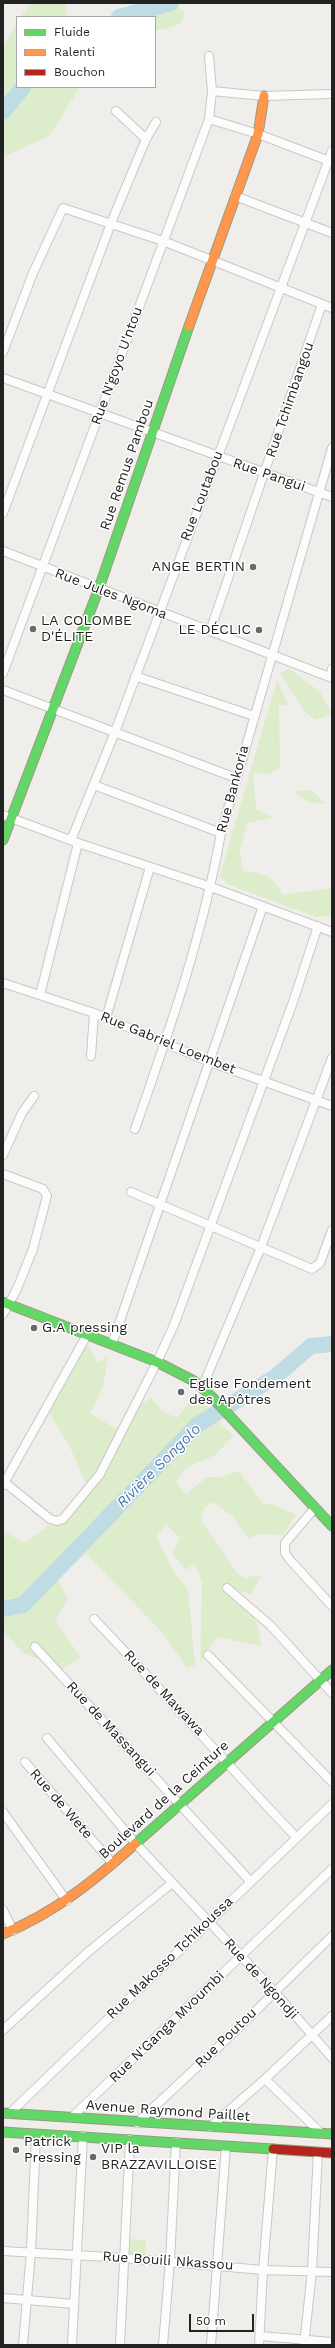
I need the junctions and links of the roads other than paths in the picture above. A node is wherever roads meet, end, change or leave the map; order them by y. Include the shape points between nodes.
1 (209, 56) dead end
2 (212, 91) junction
3 (332, 94) edge
4 (264, 96) junction
5 (116, 111) dead end
6 (209, 119) junction
7 (156, 122) dead end
8 (258, 134) junction
9 (146, 139) junction
10 (332, 151) edge
11 (330, 161) edge
12 (236, 196) junction
13 (112, 223) junction
14 (304, 223) junction
15 (332, 233) edge
16 (163, 241) junction
17 (212, 260) junction
18 (280, 287) junction
19 (322, 304) junction
20 (332, 308) edge
21 (3, 352) edge
22 (3, 378) edge
23 (48, 394) junction
24 (99, 414) junction
25 (153, 434) junction
26 (332, 448) edge
27 (217, 457) junction
28 (265, 473) junction
29 (320, 492) junction
30 (332, 497) edge
31 (3, 513) edge
32 (3, 551) edge
33 (43, 567) junction
34 (99, 588) junction
35 (158, 612) junction
36 (210, 631) junction
37 (273, 655) junction
38 (3, 673) edge
39 (331, 675) edge
40 (136, 676) junction
41 (3, 690) edge
42 (54, 708) junction
43 (254, 716) junction
44 (115, 732) junction
45 (236, 778) junction
46 (94, 785) junction
47 (8, 816) edge
48 (221, 833) junction
49 (3, 840) edge
50 (75, 842) junction
51 (150, 867) junction
52 (211, 887) junction
53 (264, 906) junction
54 (318, 926) junction
55 (332, 932) edge
56 (3, 983) edge
57 (40, 995) junction
58 (94, 1013) junction
59 (106, 1018) junction
60 (165, 1043) junction
61 (91, 1056) dead end
62 (332, 1058) edge
63 (210, 1062) junction
64 (263, 1081) junction
65 (34, 1096) dead end
66 (316, 1100) junction
67 (332, 1106) edge
68 (135, 1130) dead end
69 (3, 1155) edge
70 (3, 1174) edge
71 (131, 1192) dead end
72 (161, 1205) junction
73 (209, 1226) junction
74 (332, 1230) edge
75 (261, 1247) junction
76 (6, 1303) edge
77 (3, 1314) edge
78 (87, 1335) junction
79 (112, 1344) junction
80 (157, 1362) junction
81 (202, 1388) junction
82 (4, 1483) edge
83 (315, 1508) junction
84 (332, 1526) edge
85 (227, 1588) dead end
86 (332, 1606) edge
87 (94, 1619) dead end
88 (35, 1647) dead end
89 (208, 1655) dead end
90 (332, 1670) edge
91 (320, 1680) junction
92 (332, 1692) edge
93 (274, 1723) junction
94 (47, 1738) dead end
95 (25, 1762) dead end
96 (227, 1762) junction
97 (332, 1782) edge
98 (179, 1804) junction
99 (332, 1804) edge
100 (3, 1812) edge
101 (297, 1838) junction
102 (136, 1844) junction
103 (113, 1864) junction
104 (332, 1869) edge
105 (251, 1882) junction
106 (172, 1883) junction
107 (67, 1901) junction
108 (3, 1910) edge
109 (208, 1922) junction
110 (13, 1931) junction
111 (3, 1934) edge
112 (332, 1936) edge
113 (241, 1956) junction
114 (274, 1991) junction
115 (332, 2016) edge
116 (3, 2030) edge
117 (311, 2035) junction
118 (332, 2058) edge
119 (265, 2080) junction
120 (6, 2113) edge
121 (71, 2118) junction
122 (137, 2123) junction
123 (209, 2128) junction
124 (3, 2132) edge
125 (36, 2134) junction
126 (322, 2134) junction
127 (332, 2134) edge
128 (83, 2136) junction
129 (130, 2139) junction
130 (176, 2142) junction
131 (226, 2146) junction
132 (273, 2149) junction
133 (318, 2152) junction
134 (332, 2153) edge
135 (3, 2251) edge
136 (31, 2252) junction
137 (76, 2255) junction
138 (124, 2258) junction
139 (170, 2262) junction
140 (217, 2266) junction
141 (263, 2270) junction
142 (312, 2271) junction
143 (332, 2272) edge
144 (3, 2298) edge
145 (27, 2299) junction
146 (74, 2304) junction
147 (260, 2341) edge
148 (305, 2342) edge
149 (332, 2342) edge
150 (23, 2345) edge
151 (72, 2345) edge
152 (120, 2345) edge
153 (163, 2345) edge
154 (211, 2345) edge

1 - 2 street, Rue N'goyo U'ntou
2 - 4 street
2 - 6 street, Rue N'goyo U'ntou
3 - 4 street
4 - 8 street, Rue Remus Pambou
5 - 9 street
6 - 8 street
6 - 16 street, Rue N'goyo U'ntou
7 - 9 street
8 - 11 street
8 - 12 street, Rue Remus Pambou
9 - 13 street
10 - 11 street, Rue Loutabou
11 - 14 street, Rue Loutabou
12 - 14 street
12 - 17 street, Rue Remus Pambou
13 - 16 street
13 - 21 street via 67,208 60,211
13 - 23 street
14 - 15 street
14 - 18 street, Rue Loutabou
16 - 17 street
16 - 24 street, Rue N'goyo U'ntou
17 - 18 street
17 - 25 street, Rue Remus Pambou
18 - 19 street
18 - 27 street, Rue Loutabou
19 - 20 street
19 - 28 street, Rue Tchimbangou
22 - 23 street, Rue Pangui
23 - 24 street, Rue Pangui
23 - 31 street
24 - 25 street, Rue Pangui
24 - 33 street, Rue N'goyo U'ntou
25 - 27 street, Rue Pangui
25 - 34 street, Rue Remus Pambou
26 - 29 street, Rue Bankoria
27 - 28 street, Rue Pangui
27 - 35 street, Rue Loutabou
28 - 29 street, Rue Pangui
28 - 36 street, Rue Tchimbangou
29 - 30 street, Rue Pangui
29 - 37 street, Rue Bankoria
32 - 33 street, Rue Jules Ngoma
33 - 34 street, Rue Jules Ngoma
33 - 38 street, Rue N'goyo U'ntou
34 - 35 street, Rue Jules Ngoma
34 - 42 street, Rue Remus Pambou
35 - 36 street, Rue Jules Ngoma
35 - 40 street, Rue Loutabou
36 - 37 street, Rue Jules Ngoma
37 - 39 street, Rue Jules Ngoma
37 - 43 street, Rue Bankoria
40 - 43 street
40 - 44 street, Rue Loutabou
41 - 42 street
42 - 44 street
42 - 47 street, Rue Remus Pambou
43 - 45 street, Rue Bankoria
44 - 45 street
44 - 46 street, Rue Loutabou
45 - 48 street, Rue Bankoria
46 - 48 street
46 - 50 street, Rue Loutabou
47 - 49 street, Rue Remus Pambou
47 - 50 street
48 - 52 street, Rue Bankoria
50 - 51 street
50 - 57 street, Rue Loutabou
51 - 52 street
51 - 59 street
52 - 53 street
52 - 60 street, Rue Bankoria
53 - 54 street
53 - 63 street
54 - 55 street
54 - 64 street
56 - 57 street, Rue Gabriel Loembet
57 - 58 street, Rue Gabriel Loembet
58 - 59 street, Rue Gabriel Loembet
58 - 61 street
59 - 60 street, Rue Gabriel Loembet
60 - 63 street, Rue Gabriel Loembet
60 - 68 street, Rue Bankoria
62 - 66 street
63 - 64 street, Rue Gabriel Loembet
63 - 72 street
64 - 66 street, Rue Gabriel Loembet
64 - 73 street
65 - 69 street via 22,1113
66 - 67 street, Rue Gabriel Loembet
66 - 75 street
70 - 76 street via 46,1191 47,1196 33,1249 17,1289
71 - 72 street
72 - 73 street
72 - 79 street
73 - 75 street
73 - 80 street via 186,1294
74 - 75 street via 320,1263 312,1269
75 - 81 street
76 - 77 street
76 - 78 street
78 - 79 street
78 - 82 street
79 - 80 street
80 - 81 street
80 - 82 street via 100,1474 63,1519 50,1519
81 - 83 street
83 - 84 street
83 - 86 street via 285,1543 284,1549 290,1560
85 - 91 street via 271,1626
87 - 96 street, Rue de Mawawa
88 - 98 street, Rue de Massangui
89 - 93 street
90 - 91 street, Boulevard de la Ceinture
91 - 92 street
91 - 93 street, Boulevard de la Ceinture
93 - 96 street, Boulevard de la Ceinture
93 - 97 street
94 - 102 street, Rue de Ngondji
95 - 103 street, Rue de Wete
96 - 98 street, Boulevard de la Ceinture
96 - 101 street, Rue de Mawawa
98 - 102 street, Boulevard de la Ceinture
98 - 105 street, Rue de Massangui
99 - 101 street, Rue Makosso Tchikoussa
100 - 107 street
101 - 105 street, Rue Makosso Tchikoussa
102 - 103 street, Boulevard de la Ceinture
102 - 106 street, Rue de Ngondji
103 - 107 street, Boulevard de la Ceinture
104 - 113 street, Rue N'Ganga Mvoumbi
105 - 109 street, Rue Makosso Tchikoussa
106 - 109 street, Rue de Ngondji
106 - 116 street via 88,1952
107 - 110 street, Boulevard de la Ceinture via 53,1912
108 - 110 street
109 - 113 street, Rue de Ngondji
109 - 120 street, Rue Makosso Tchikoussa
110 - 111 street, Boulevard de la Ceinture
112 - 114 street, Rue Poutou
113 - 114 street, Rue de Ngondji
113 - 121 street, Rue N'Ganga Mvoumbi
114 - 117 street, Rue de Ngondji
114 - 122 street, Rue Poutou
115 - 117 street
117 - 118 street, Rue de Ngondji
117 - 119 street
119 - 123 street
119 - 126 street
120 - 121 street, Avenue Raymond Paillet
121 - 122 street, Avenue Raymond Paillet
122 - 123 street, Avenue Raymond Paillet
123 - 126 street, Avenue Raymond Paillet
124 - 125 street
125 - 128 street
125 - 136 street
126 - 127 street, Avenue Raymond Paillet
128 - 129 street
128 - 137 street
129 - 130 street
129 - 138 street
130 - 131 street
130 - 139 street
131 - 132 street
131 - 140 street
132 - 133 street
132 - 141 street
133 - 134 street
133 - 142 street
135 - 136 street, Rue Bouili Nkassou
136 - 137 street, Rue Bouili Nkassou
136 - 145 street
137 - 138 street, Rue Bouili Nkassou
137 - 146 street
138 - 139 street, Rue Bouili Nkassou
138 - 152 street
139 - 140 street, Rue Bouili Nkassou
139 - 153 street
140 - 141 street, Rue Bouili Nkassou
140 - 154 street
141 - 142 street, Rue Bouili Nkassou
141 - 147 street
142 - 143 street, Rue Bouili Nkassou
142 - 148 street
144 - 145 street
145 - 146 street
145 - 150 street
146 - 151 street
147 - 148 street
148 - 149 street

